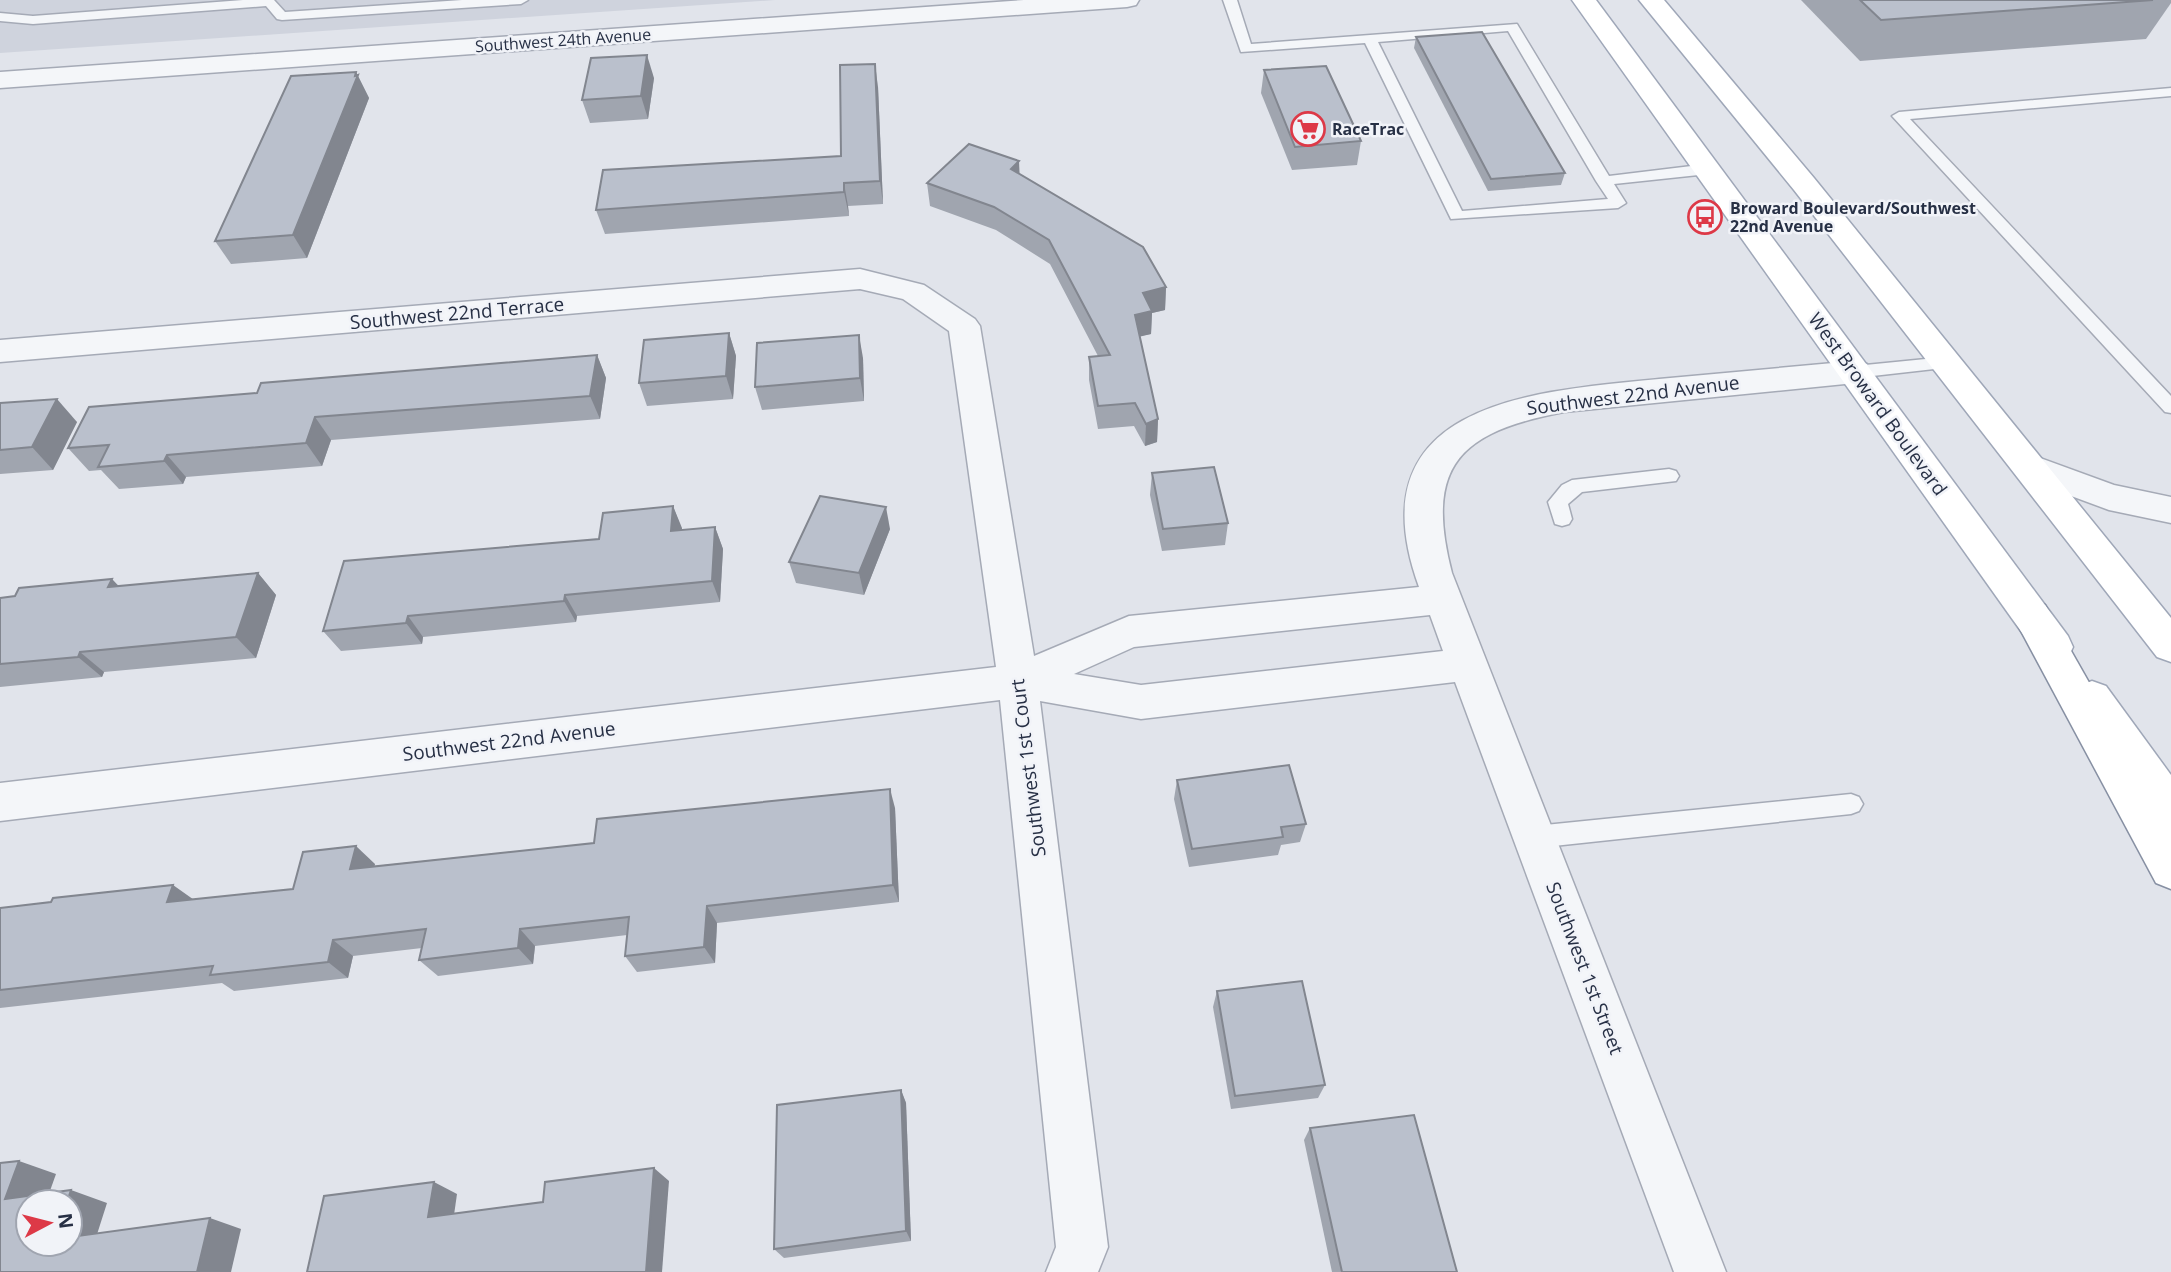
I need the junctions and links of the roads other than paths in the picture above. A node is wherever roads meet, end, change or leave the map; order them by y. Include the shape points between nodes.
1 (521, 0) edge
2 (1126, 0) edge
3 (1230, 0) edge
4 (1584, 0) edge
5 (1651, 0) edge
6 (271, 1) edge
7 (0, 17) edge
8 (1370, 40) junction
9 (0, 80) edge
10 (2171, 92) edge
11 (1707, 169) junction
12 (1604, 181) junction
13 (912, 292) joint
14 (0, 351) edge
15 (1946, 363) junction
16 (1855, 372) junction
17 (2171, 407) edge
18 (2029, 467) junction
19 (1669, 476) dead end
20 (2171, 510) edge
21 (1562, 519) dead end
22 (1443, 599) junction
23 (2032, 616) junction
24 (2171, 646) edge
25 (1469, 664) junction
26 (1018, 681) junction
27 (0, 802) edge
28 (1851, 804) dead end
29 (2171, 809) edge
30 (1535, 837) junction
31 (2171, 869) edge
32 (1072, 1272) edge
33 (1700, 1272) edge

1 - 6 lane via 282,16
2 - 9 street, Southwest 24th Avenue
3 - 8 lane via 1246,49
4 - 11 main road, West Broward Boulevard
5 - 15 main road
6 - 7 lane via 33,20
8 - 12 lane via 1512,27
8 - 12 lane via 1457,216 1618,203
10 - 17 lane via 1899,116
11 - 12 lane
11 - 16 main road, West Broward Boulevard
13 - 14 street, Southwest 22nd Terrace via 860,279
13 - 26 street, Southwest 1st Court via 964,326
15 - 16 lane, Southwest 22nd Avenue
15 - 18 main road
16 - 22 street, Southwest 22nd Avenue via 1564,400 1518,408 1474,429 1439,458 1425,496 1426,545
16 - 23 main road, West Broward Boulevard
18 - 20 street via 2109,497
18 - 24 main road
19 - 21 lane via 1579,485 1558,502
22 - 25 street, Southwest 22nd Avenue
22 - 26 street, Southwest 22nd Avenue via 1129,632
23 - 29 main road, West Broward Boulevard
23 - 31 main road
25 - 26 street, Southwest 22nd Avenue via 1141,702
25 - 30 street, Southwest 1st Street
26 - 27 street, Southwest 22nd Avenue
26 - 32 street, Southwest 1st Court via 1082,1247
28 - 30 lane
30 - 33 street, Southwest 1st Street

